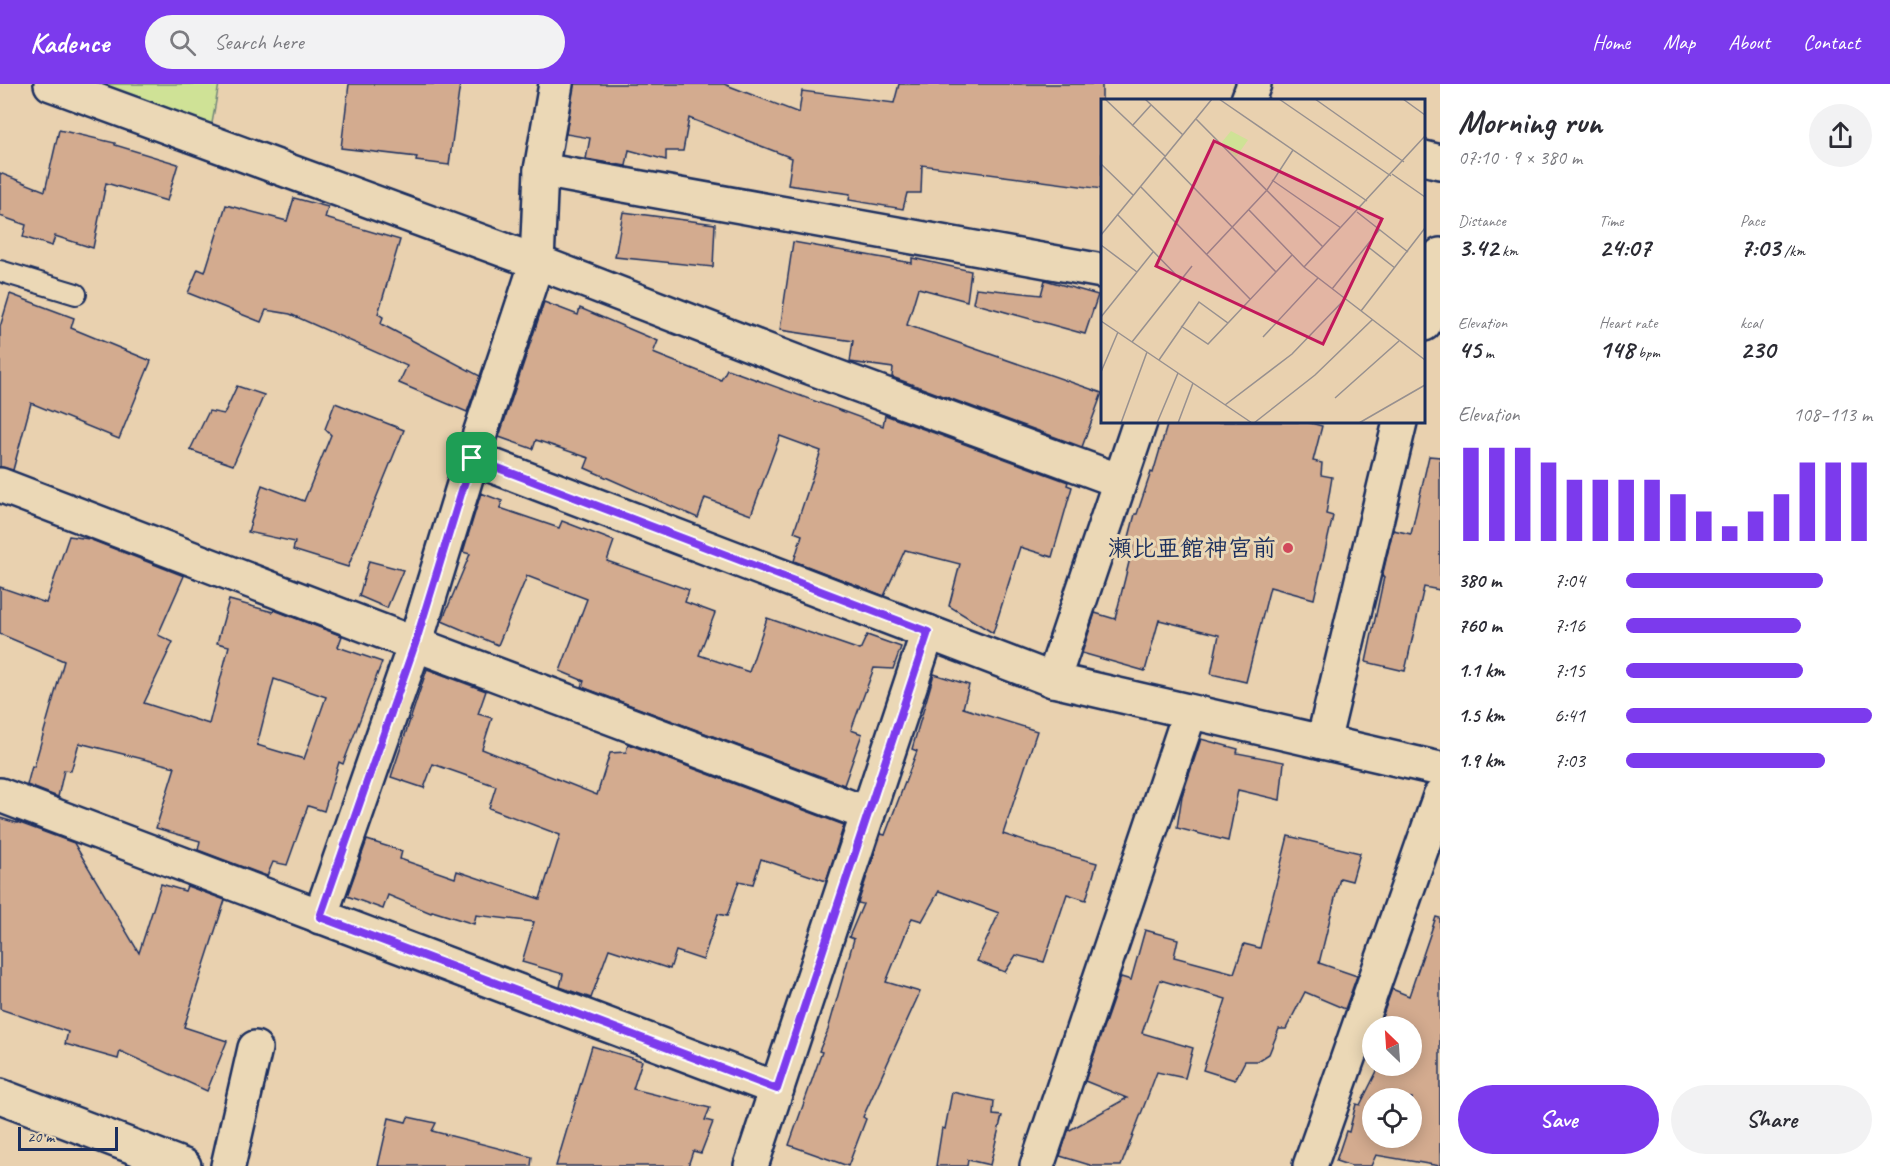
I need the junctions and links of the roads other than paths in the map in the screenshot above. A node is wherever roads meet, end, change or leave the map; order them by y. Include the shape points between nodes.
1 (51, 84) edge
2 (556, 84) edge
3 (1254, 84) edge
4 (1248, 99) edge
5 (1425, 158) edge
6 (1440, 162) edge
7 (540, 170) junction
8 (1440, 255) edge
9 (537, 262) junction
10 (0, 271) edge
11 (1101, 271) edge
12 (76, 294) dead end
13 (1425, 319) edge
14 (1425, 323) edge
15 (1440, 327) edge
16 (1140, 423) edge
17 (1400, 423) edge
18 (472, 458) junction
19 (1120, 482) junction
20 (0, 485) edge
21 (928, 632) junction
22 (415, 644) junction
23 (1053, 680) junction
24 (1190, 712) junction
25 (1323, 742) junction
26 (1440, 769) edge
27 (0, 795) edge
28 (1440, 796) edge
29 (868, 814) junction
30 (320, 917) junction
31 (255, 1048) dead end
32 (777, 1089) junction
33 (0, 1096) edge
34 (184, 1166) edge
35 (228, 1166) edge
36 (751, 1166) edge
37 (1037, 1166) edge
38 (1310, 1166) edge

1 - 9 street
2 - 7 street
3 - 4 street
5 - 6 street
7 - 9 street
7 - 11 street
8 - 13 street
9 - 18 street
9 - 19 street
10 - 12 lane
14 - 15 street
16 - 19 street
17 - 25 street
18 - 21 street
18 - 22 street
19 - 23 street
20 - 22 street
21 - 23 street
21 - 29 street
22 - 29 street
22 - 30 street
23 - 24 street
24 - 25 street
24 - 37 street
25 - 26 street
27 - 30 street
28 - 38 street
29 - 32 street
30 - 32 street
31 - 35 street
32 - 36 street
33 - 34 street

